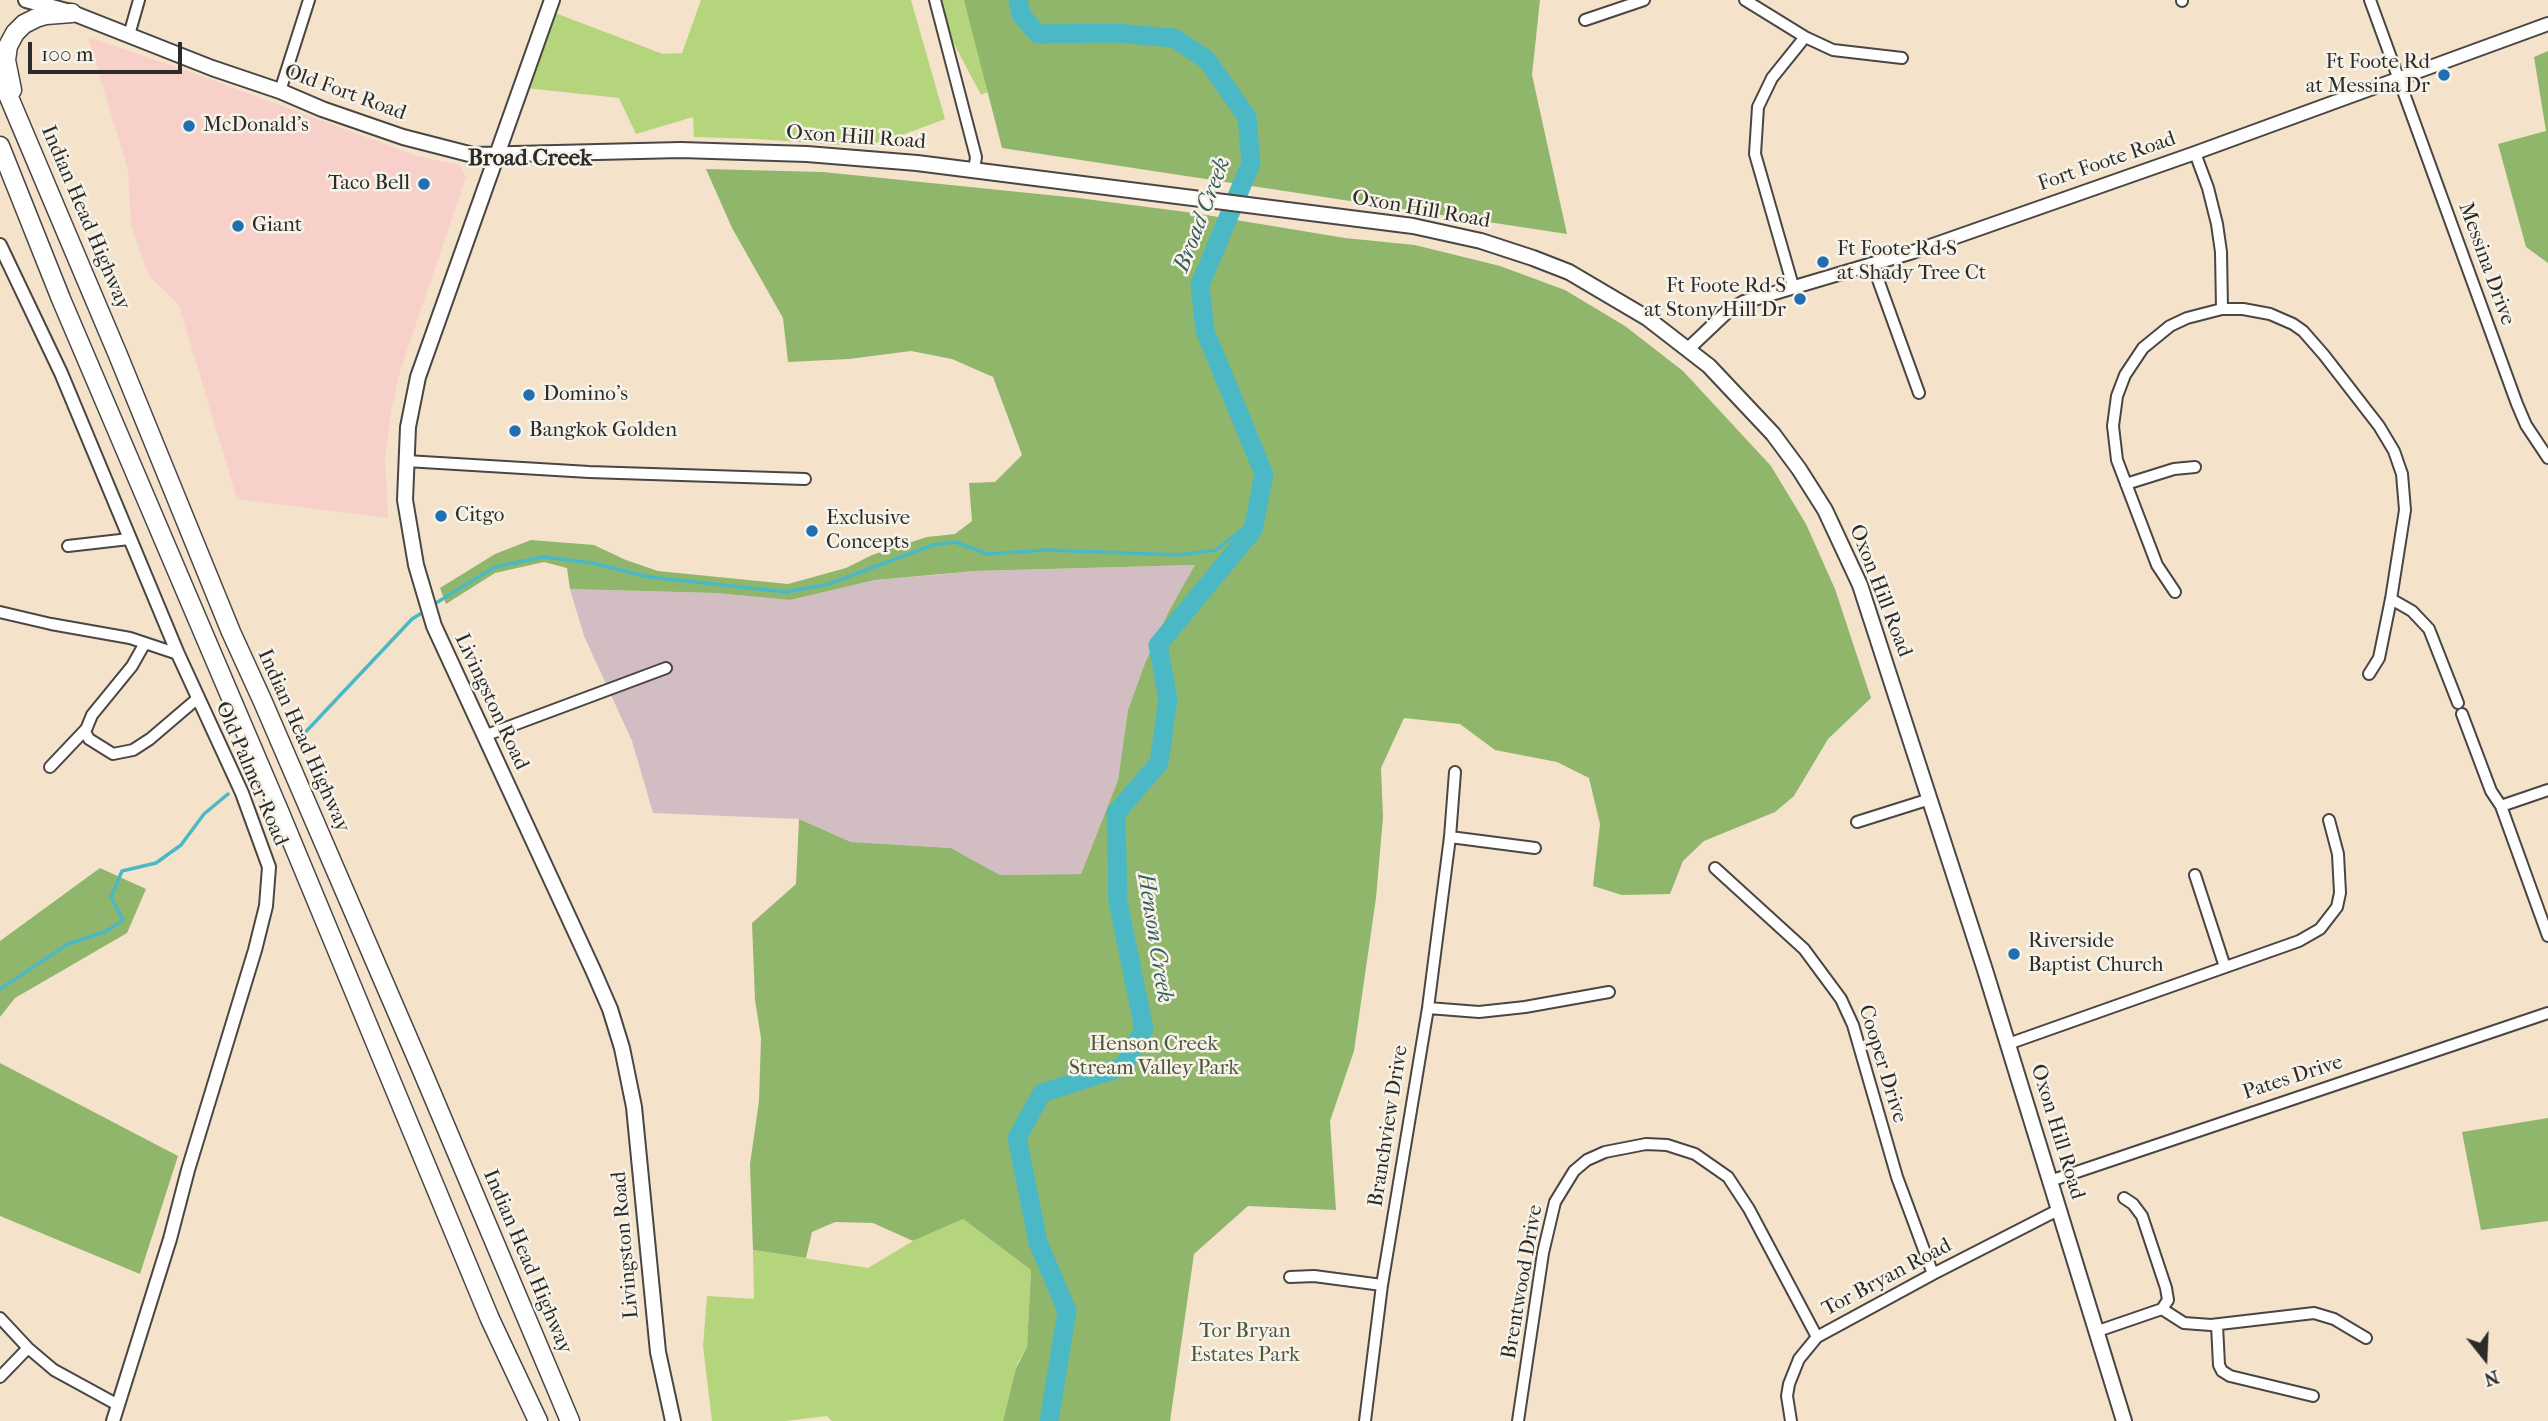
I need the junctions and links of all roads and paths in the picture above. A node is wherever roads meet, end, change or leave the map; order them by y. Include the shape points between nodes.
1 (26, 0) edge
2 (139, 0) edge
3 (309, 0) edge
4 (552, 0) edge
5 (935, 0) edge
6 (1644, 0) edge
7 (1745, 0) edge
8 (2370, 0) edge
9 (72, 13) junction
10 (1585, 20) dead end
11 (2548, 24) edge
12 (129, 35) junction
13 (1805, 37) junction
14 (1902, 58) dead end
15 (0, 76) edge
16 (2398, 78) junction
17 (281, 91) junction
18 (21, 127) junction
19 (0, 146) edge
20 (2195, 153) junction
21 (496, 155) junction
22 (974, 170) junction
23 (0, 245) edge
24 (1872, 263) junction
25 (1793, 286) junction
26 (2222, 309) junction
27 (1689, 348) junction
28 (1919, 393) dead end
29 (2548, 458) edge
30 (406, 461) junction
31 (2195, 467) dead end
32 (805, 479) dead end
33 (2126, 484) junction
34 (129, 539) junction
35 (68, 546) dead end
36 (2175, 592) dead end
37 (2391, 599) junction
38 (0, 612) edge
39 (145, 643) junction
40 (178, 654) junction
41 (666, 668) dead end
42 (2369, 674) dead end
43 (198, 698) junction
44 (86, 729) junction
45 (484, 736) junction
46 (50, 767) dead end
47 (1455, 772) dead end
48 (2548, 790) edge
49 (1930, 799) junction
50 (2501, 806) junction
51 (2329, 820) dead end
52 (1857, 822) dead end
53 (1450, 837) junction
54 (1535, 848) dead end
55 (1715, 867) dead end
56 (2195, 875) dead end
57 (2548, 936) edge
58 (2225, 967) junction
59 (1609, 992) dead end
60 (1428, 1009) junction
61 (2548, 1013) edge
62 (2008, 1044) junction
63 (2050, 1181) junction
64 (2124, 1198) dead end
65 (2059, 1210) junction
66 (1933, 1274) junction
67 (1290, 1277) dead end
68 (1382, 1285) junction
69 (2162, 1310) junction
70 (0, 1318) edge
71 (2217, 1325) junction
72 (2095, 1332) junction
73 (1817, 1337) junction
74 (2366, 1338) dead end
75 (28, 1348) junction
76 (0, 1377) edge
77 (2313, 1396) dead end
78 (118, 1405) junction
79 (113, 1421) edge
80 (538, 1421) edge
81 (570, 1421) edge
82 (673, 1421) edge
83 (1365, 1421) edge
84 (1518, 1421) edge
85 (1791, 1421) edge
86 (2124, 1421) edge

1 - 9 main road, Old Fort Road
2 - 12 street
3 - 17 street
4 - 21 main road, Livingston Road
5 - 22 street via 976,157
6 - 10 street
7 - 13 street
8 - 16 street, Messina Drive
9 - 12 main road, Old Fort Road
9 - 18 highway via 46,15 24,24 8,46 8,76
11 - 16 street, Fort Foote Road
12 - 17 main road, Old Fort Road
13 - 14 street via 1833,50
13 - 25 street via 1772,78 1758,107 1755,154
15 - 18 highway, Indian Head Highway
16 - 20 street, Fort Foote Road
16 - 29 street, Messina Drive via 2516,404
17 - 21 main road, Old Fort Road via 403,137 473,155
18 - 81 highway, Indian Head Highway via 230,632
19 - 80 highway via 490,1319
20 - 24 street, Fort Foote Road
20 - 26 street via 2217,224
21 - 22 main road, Oxon Hill Road via 681,150 807,155
21 - 30 main road, Livingston Road via 418,377
22 - 27 main road, Oxon Hill Road via 1413,226 1507,248 1578,277
23 - 34 street, Old Palmer Road via 61,373
24 - 25 street, Fort Foote Road
24 - 28 street
25 - 27 street, Fort Foote Road via 1727,312
26 - 33 street via 2170,326 2143,348 2125,375 2113,426 2117,460
26 - 37 street via 2270,314 2303,331 2387,439 2402,474 2405,500
27 - 49 main road, Oxon Hill Road via 1773,434 1831,521 1872,620
30 - 32 street
30 - 45 main road, Livingston Road via 409,534 422,590
31 - 33 street
33 - 36 street via 2157,565
34 - 35 street
34 - 40 street, Old Palmer Road
37 - 42 street via 2379,658
37 - 50 street via 2412,611 2429,629 2491,792
38 - 39 street
39 - 40 street
39 - 44 street
40 - 43 street, Old Palmer Road
41 - 45 street
43 - 44 street via 150,739 124,753 113,754 96,746
43 - 78 street, Old Palmer Road via 259,838 268,867 266,906
44 - 46 street
45 - 82 main road, Livingston Road via 597,979 622,1048 634,1107 657,1346
47 - 53 street, Branchview Drive
48 - 50 street
49 - 52 street
49 - 62 main road, Oxon Hill Road
50 - 57 street
51 - 58 street via 2341,874 2337,907 2330,919 2300,942
53 - 54 street
53 - 60 street, Branchview Drive
55 - 66 street, Cooper Drive via 1804,949 1841,999
56 - 58 street
58 - 62 street
59 - 60 street via 1479,1012
60 - 68 street, Branchview Drive
61 - 63 street, Pates Drive
62 - 63 main road, Oxon Hill Road
63 - 65 main road, Oxon Hill Road
64 - 69 street via 2142,1216 2166,1288 2168,1300
65 - 66 street, Tor Bryan Road
65 - 72 main road, Oxon Hill Road
66 - 73 street, Tor Bryan Road
67 - 68 street
68 - 83 street, Branchview Drive
69 - 71 street via 2184,1323
69 - 72 street
70 - 75 street
71 - 74 street via 2314,1313
71 - 77 street via 2221,1371
72 - 86 main road, Oxon Hill Road
73 - 84 street, Brentwood Drive via 1728,1177 1684,1149 1646,1144 1615,1150 1587,1160 1574,1171 1555,1202 1543,1252
73 - 85 street, Tor Bryan Road via 1792,1373 1787,1396
75 - 76 street
75 - 78 street via 68,1380
78 - 79 street, Old Palmer Road

